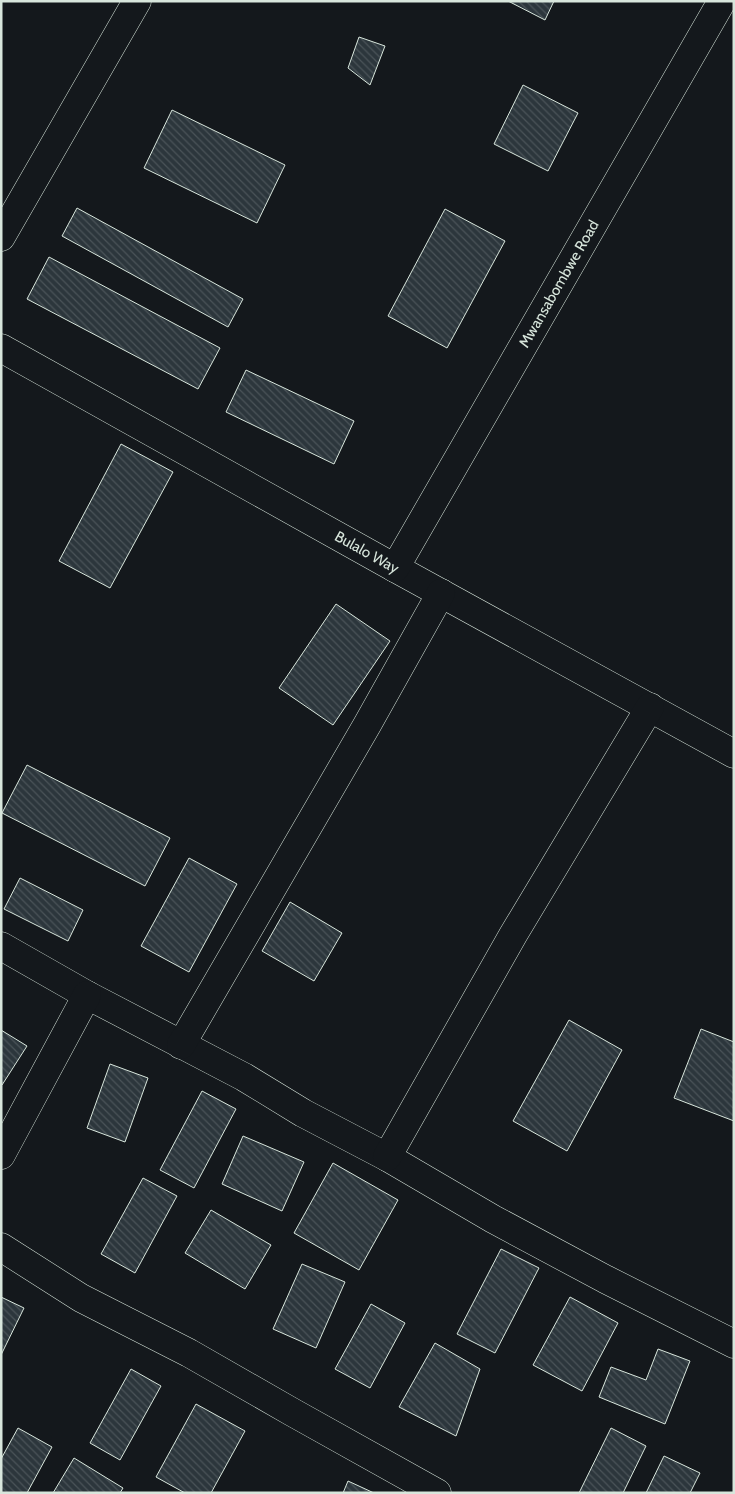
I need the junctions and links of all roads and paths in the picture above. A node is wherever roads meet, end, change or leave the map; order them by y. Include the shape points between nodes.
1 (137, 1) edge
2 (722, 1) edge
3 (1, 237) edge
4 (1, 348) edge
5 (395, 568) junction
6 (440, 593) junction
7 (650, 707) junction
8 (734, 754) edge
9 (1, 946) edge
10 (87, 995) junction
11 (181, 1045) junction
12 (1, 1156) edge
13 (387, 1157) junction
14 (1, 1248) edge
15 (734, 1344) edge
16 (437, 1493) edge

1 - 3 street
2 - 5 street, Mwansabombwe Road
4 - 5 street, Bulalo Way
5 - 6 street, Bulalo Way
6 - 7 street, Bulalo Way
6 - 11 street
7 - 8 street, Bulalo Way
7 - 13 street via 513,935
9 - 10 street
10 - 11 street
10 - 12 street
11 - 13 street
13 - 15 street via 492,1219
14 - 16 street via 81,1298 189,1353

